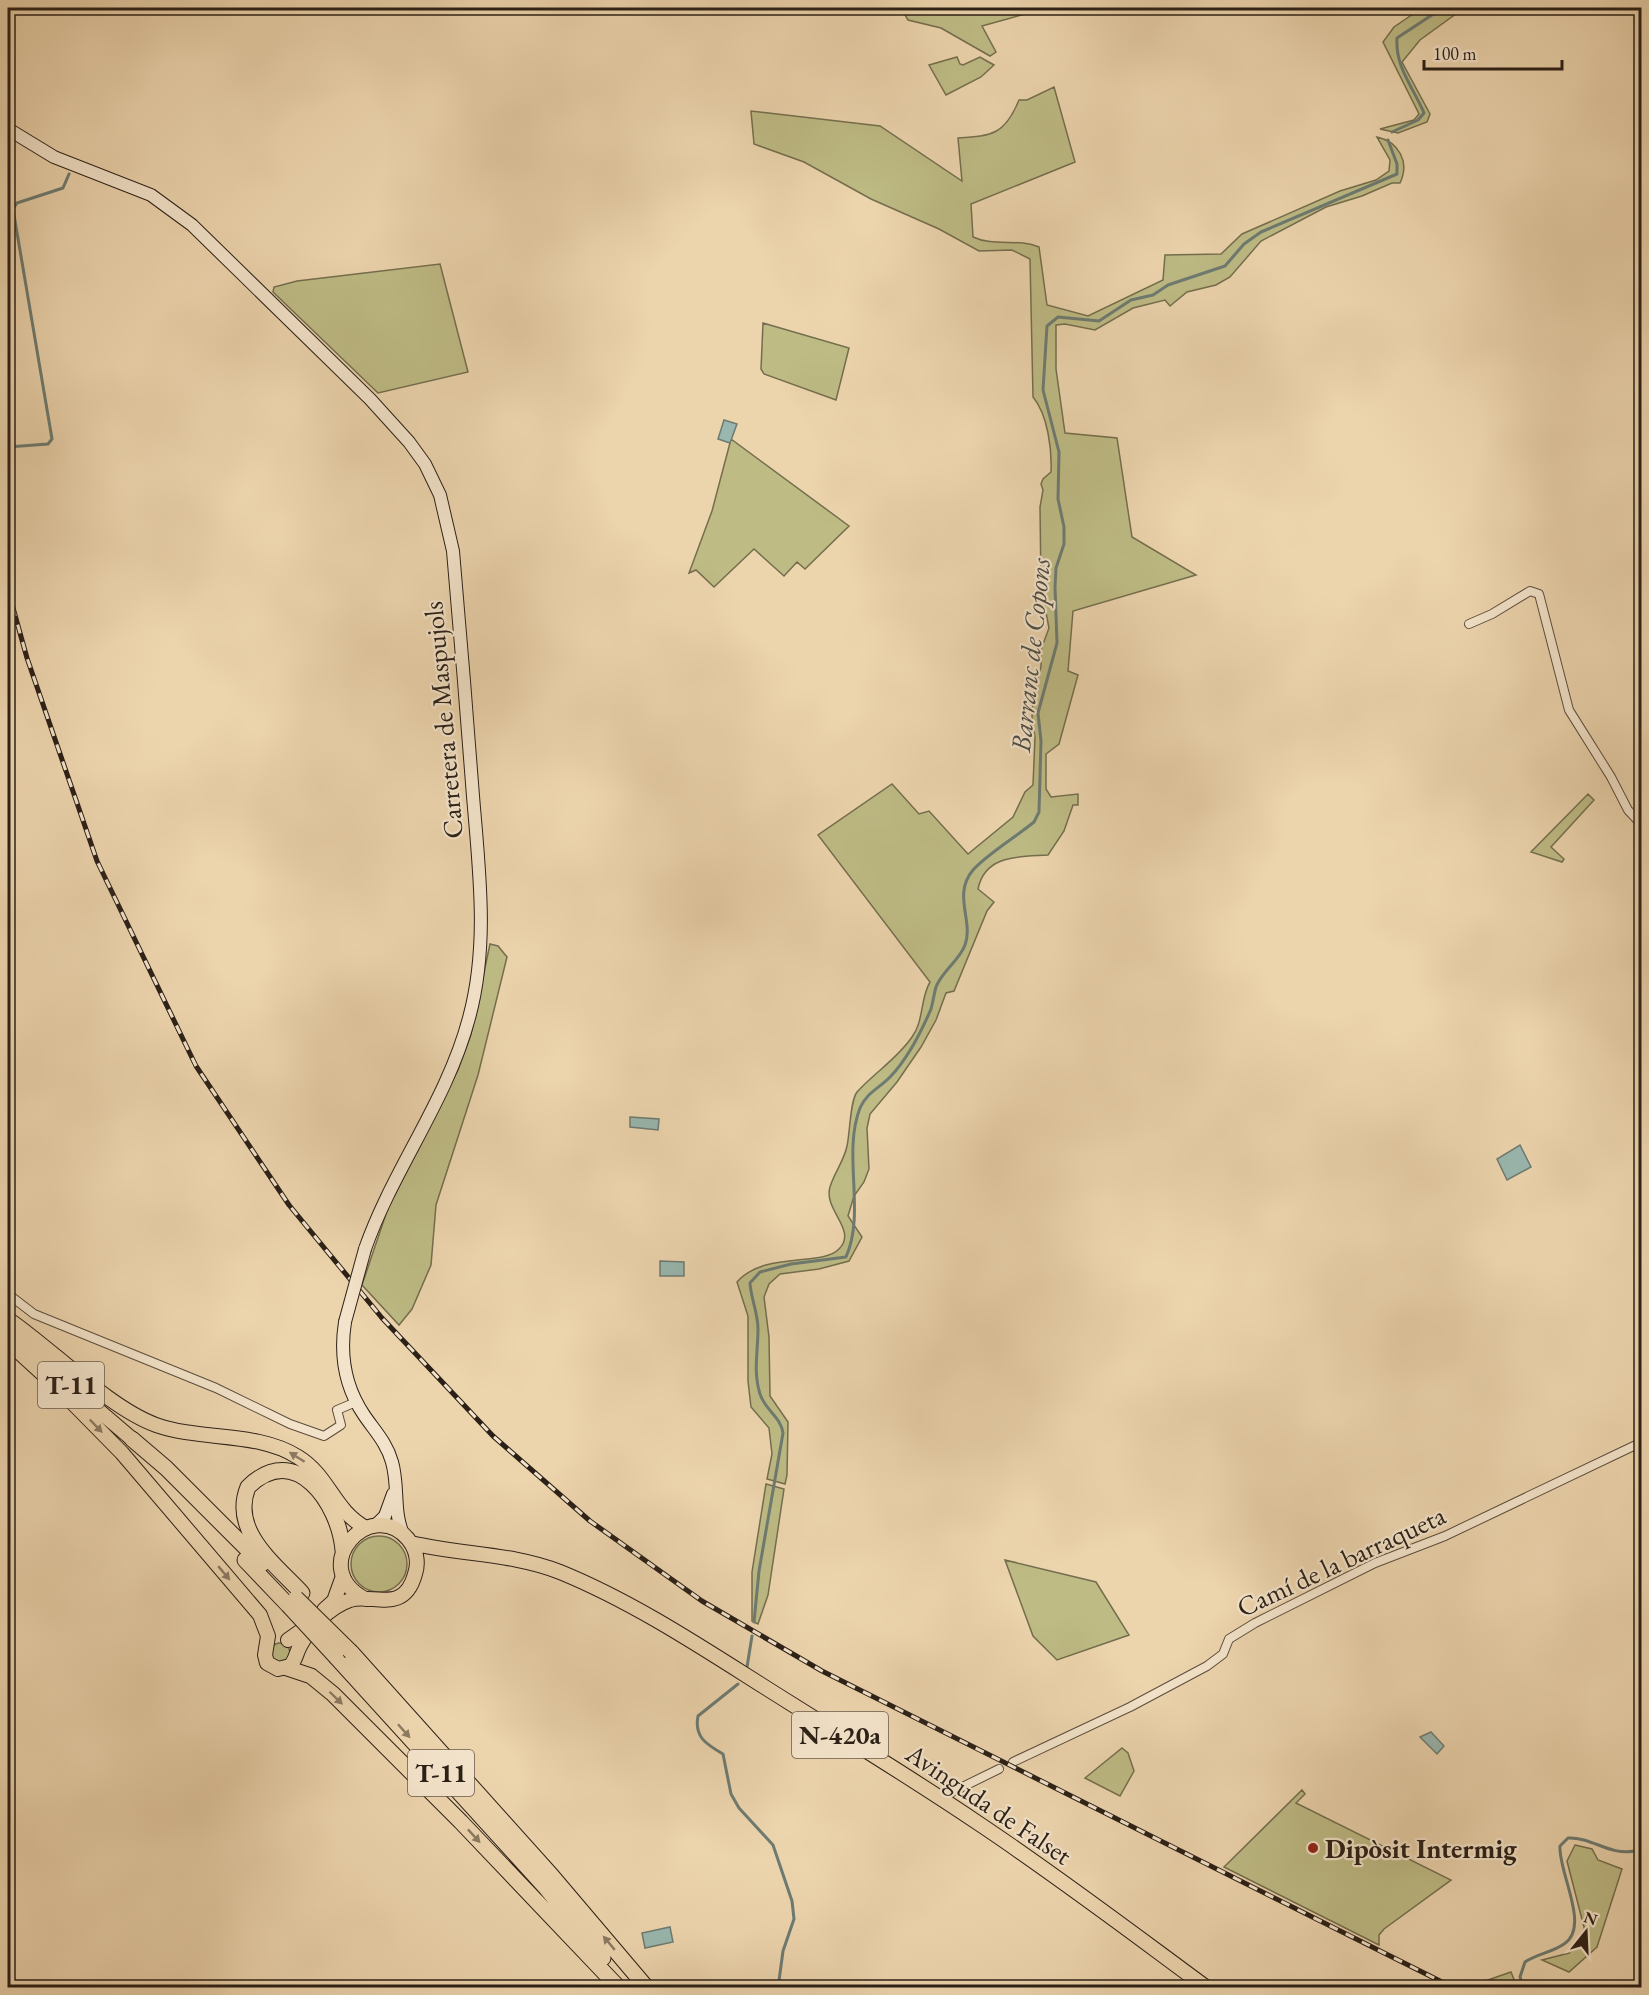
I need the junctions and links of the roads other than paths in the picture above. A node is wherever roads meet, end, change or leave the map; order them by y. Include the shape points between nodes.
1 (8, 129) edge
2 (1469, 624) dead end
3 (1641, 825) edge
4 (8, 1294) edge
5 (8, 1319) edge
6 (8, 1333) edge
7 (8, 1342) edge
8 (356, 1402) junction
9 (132, 1439) joint
10 (1641, 1442) edge
11 (396, 1481) junction
12 (371, 1527) junction
13 (407, 1539) junction
14 (343, 1550) junction
15 (442, 1551) junction
16 (416, 1567) junction
17 (343, 1576) junction
18 (295, 1599) junction
19 (365, 1599) junction
20 (288, 1640) junction
21 (268, 1644) junction
22 (296, 1653) junction
23 (344, 1654) junction
24 (287, 1668) junction
25 (1013, 1762) dead end
26 (999, 1769) dead end
27 (940, 1798) junction
28 (549, 1882) junction
29 (619, 1988) edge
30 (626, 1988) edge
31 (647, 1988) edge
32 (1208, 1988) edge

1 - 8 street, Carretera de Maspujols, bridge via 46,154 150,195 192,225 389,418 425,464 444,507 453,551 480,883 479,966 470,1017 449,1078 381,1207 365,1249 345,1322 343,1357
2 - 3 street via 1530,591 1539,594 1569,710 1628,810
4 - 8 street via 34,1314 324,1436 341,1425 337,1410
12 -> 5 main road via 344,1514 321,1477 298,1456 270,1444 155,1425 109,1397
6 - 9 main road, T-11
7 -> 21 main road via 122,1453 260,1616
8 - 11 street, Carretera de Maspujols via 386,1445
9 - 18 highway, T-11
10 - 25 street, Camí de la barraqueta via 1445,1536 1375,1563 1255,1623 1229,1639 1222,1654 1207,1666
11 - 12 street via 390,1509
11 - 13 street, Carretera de Maspujols via 398,1523
12 - 13 main road via 389,1527
12 - 14 main road via 353,1536
13 - 15 main road, Avinguda de Falset / N-420a
13 - 16 main road
14 - 17 main road
14 - 18 highway via 335,1517 306,1478 290,1471 271,1472 248,1487 242,1504 247,1529
15 - 16 main road
15 - 27 main road, Avinguda de Falset / N-420a via 497,1554 531,1562 594,1587 701,1648
16 - 19 main road via 409,1586 398,1596 381,1601
17 - 19 main road via 349,1587
17 - 20 main road via 334,1601 300,1634
18 - 23 highway, T-11, bridge
19 - 22 main road via 335,1606 304,1637
20 - 21 main road via 280,1638
20 - 22 main road
21 - 24 main road via 267,1663 278,1669
22 - 24 main road via 295,1661
23 -> 28 highway, T-11
23 - 28 highway, T-11 via 374,1676
24 -> 29 highway via 311,1676 333,1694
26 - 27 street
27 - 32 main road, Avinguda de Falset / N-420a
28 - 30 highway, T-11
31 -> 28 highway, T-11

